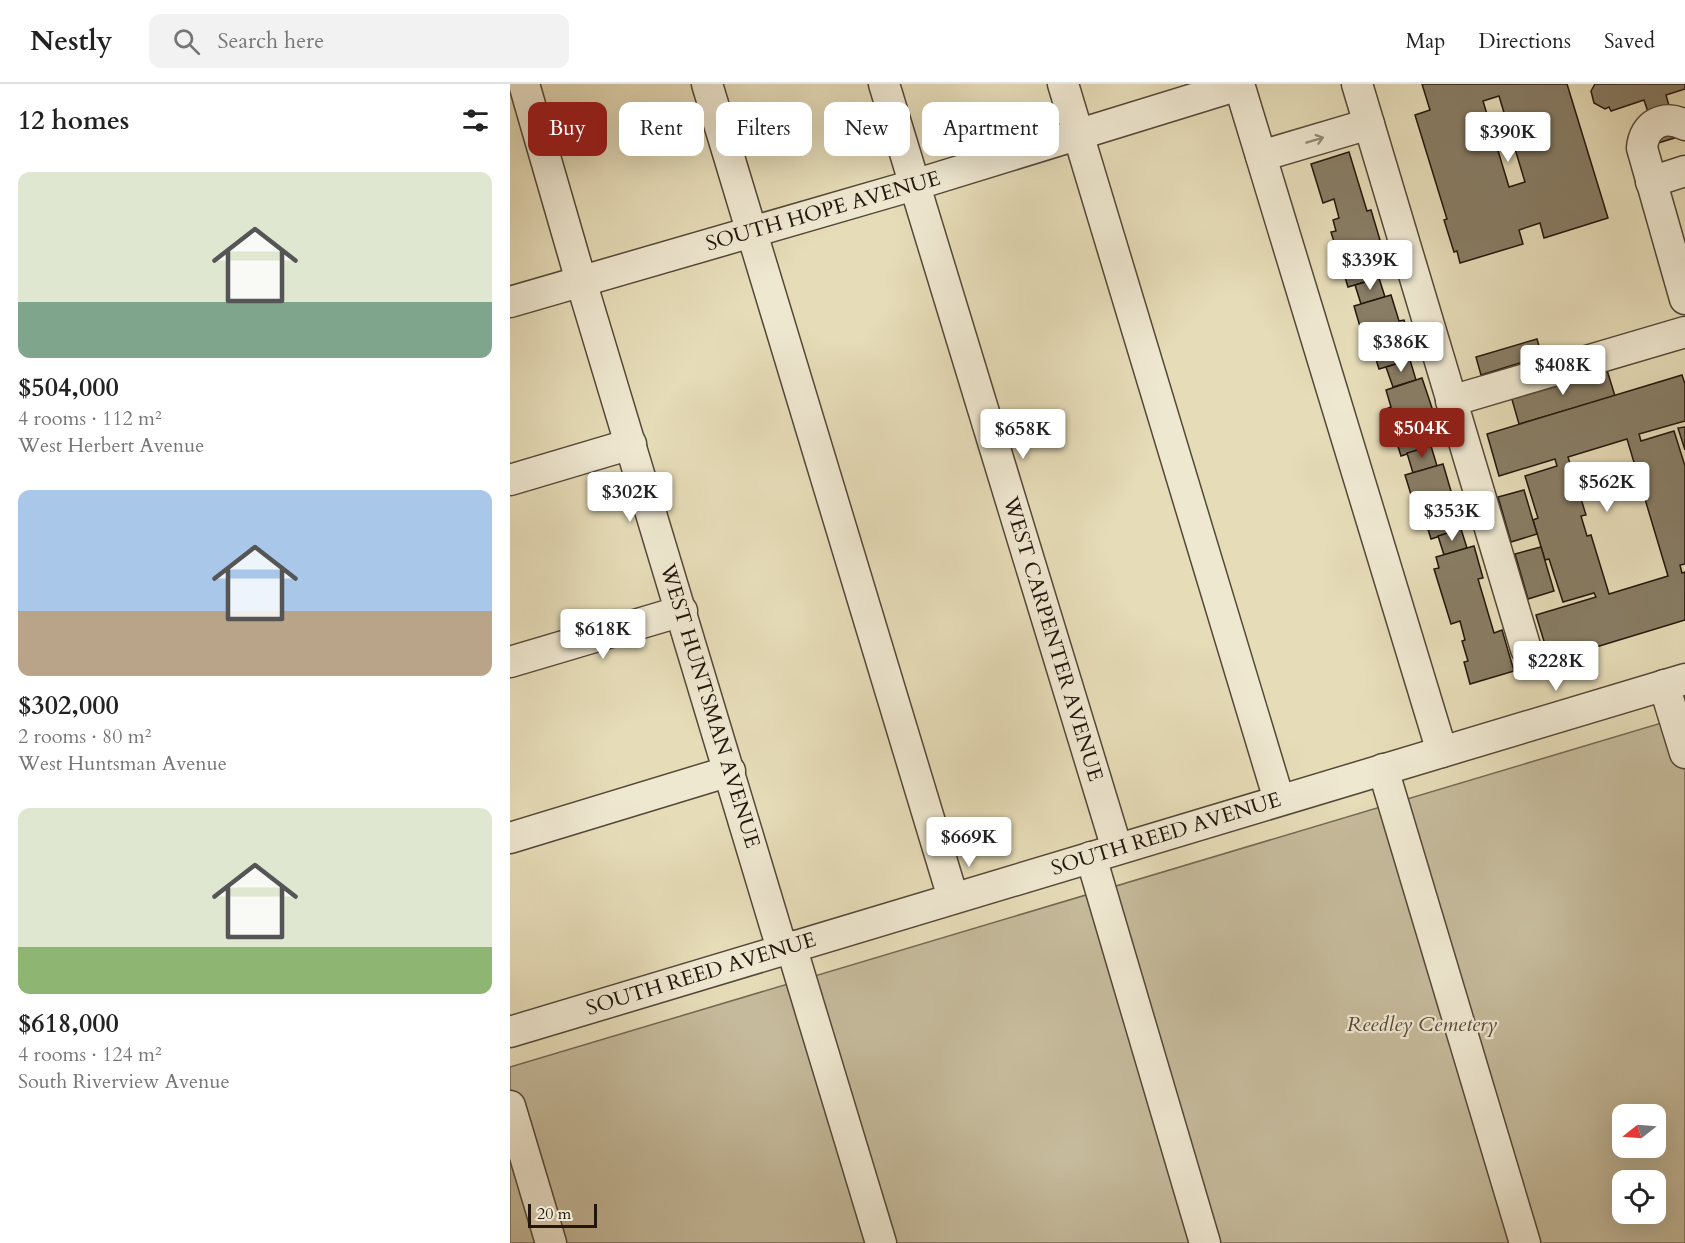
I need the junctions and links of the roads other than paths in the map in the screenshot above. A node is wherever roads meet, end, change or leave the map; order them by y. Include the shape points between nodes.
1 (707, 84) edge
2 (884, 84) edge
3 (1063, 84) edge
4 (1239, 84) edge
5 (1357, 84) edge
6 (522, 104) edge
7 (1369, 124) junction
8 (1685, 125) edge
9 (1078, 134) junction
10 (1261, 156) junction
11 (1685, 171) edge
12 (1651, 182) junction
13 (914, 185) junction
14 (753, 232) junction
15 (581, 281) junction
16 (1685, 300) edge
17 (510, 302) edge
18 (1685, 332) edge
19 (1451, 400) junction
20 (631, 444) junction
21 (510, 480) edge
22 (682, 611) junction
23 (1526, 649) dead end
24 (510, 662) edge
25 (1675, 682) edge
26 (1442, 752) junction
27 (1685, 753) edge
28 (1383, 769) junction
29 (730, 771) junction
30 (1279, 800) junction
31 (510, 838) edge
32 (1104, 853) junction
33 (954, 898) junction
34 (787, 948) junction
35 (510, 1032) edge
36 (510, 1106) edge
37 (551, 1243) edge
38 (880, 1243) edge
39 (1205, 1243) edge
40 (1525, 1243) edge

1 - 14 street
2 - 13 street, WEST CARPENTER AVENUE
3 - 9 street
4 - 9 street, SOUTH HOPE AVENUE
4 - 10 street
5 - 7 street
6 - 15 street, WEST HUNTSMAN AVENUE
10 -> 7 street
7 - 19 street
8 - 12 street via 1677,120 1659,121 1642,139
9 - 13 street, SOUTH HOPE AVENUE
9 - 30 street
10 - 26 street
11 - 12 street
12 - 16 street
13 - 14 street, SOUTH HOPE AVENUE
13 - 32 street, WEST CARPENTER AVENUE
14 - 15 street, SOUTH HOPE AVENUE
14 - 33 street
15 - 17 street, SOUTH HOPE AVENUE
15 - 20 street, WEST HUNTSMAN AVENUE
18 - 19 street
19 - 23 street
20 - 21 street
20 - 22 street, WEST HUNTSMAN AVENUE
22 - 24 street
22 - 29 street, WEST HUNTSMAN AVENUE
25 - 26 street, SOUTH REED AVENUE
25 - 27 street
26 - 28 street, SOUTH REED AVENUE
28 - 30 street, SOUTH REED AVENUE
28 - 40 street
29 - 31 street
29 - 34 street, WEST HUNTSMAN AVENUE
30 - 32 street, SOUTH REED AVENUE
32 - 33 street, SOUTH REED AVENUE
32 - 39 street, WEST CARPENTER AVENUE
33 - 34 street, SOUTH REED AVENUE
34 - 35 street, SOUTH REED AVENUE
34 - 38 street, WEST HUNTSMAN AVENUE
36 - 37 street

